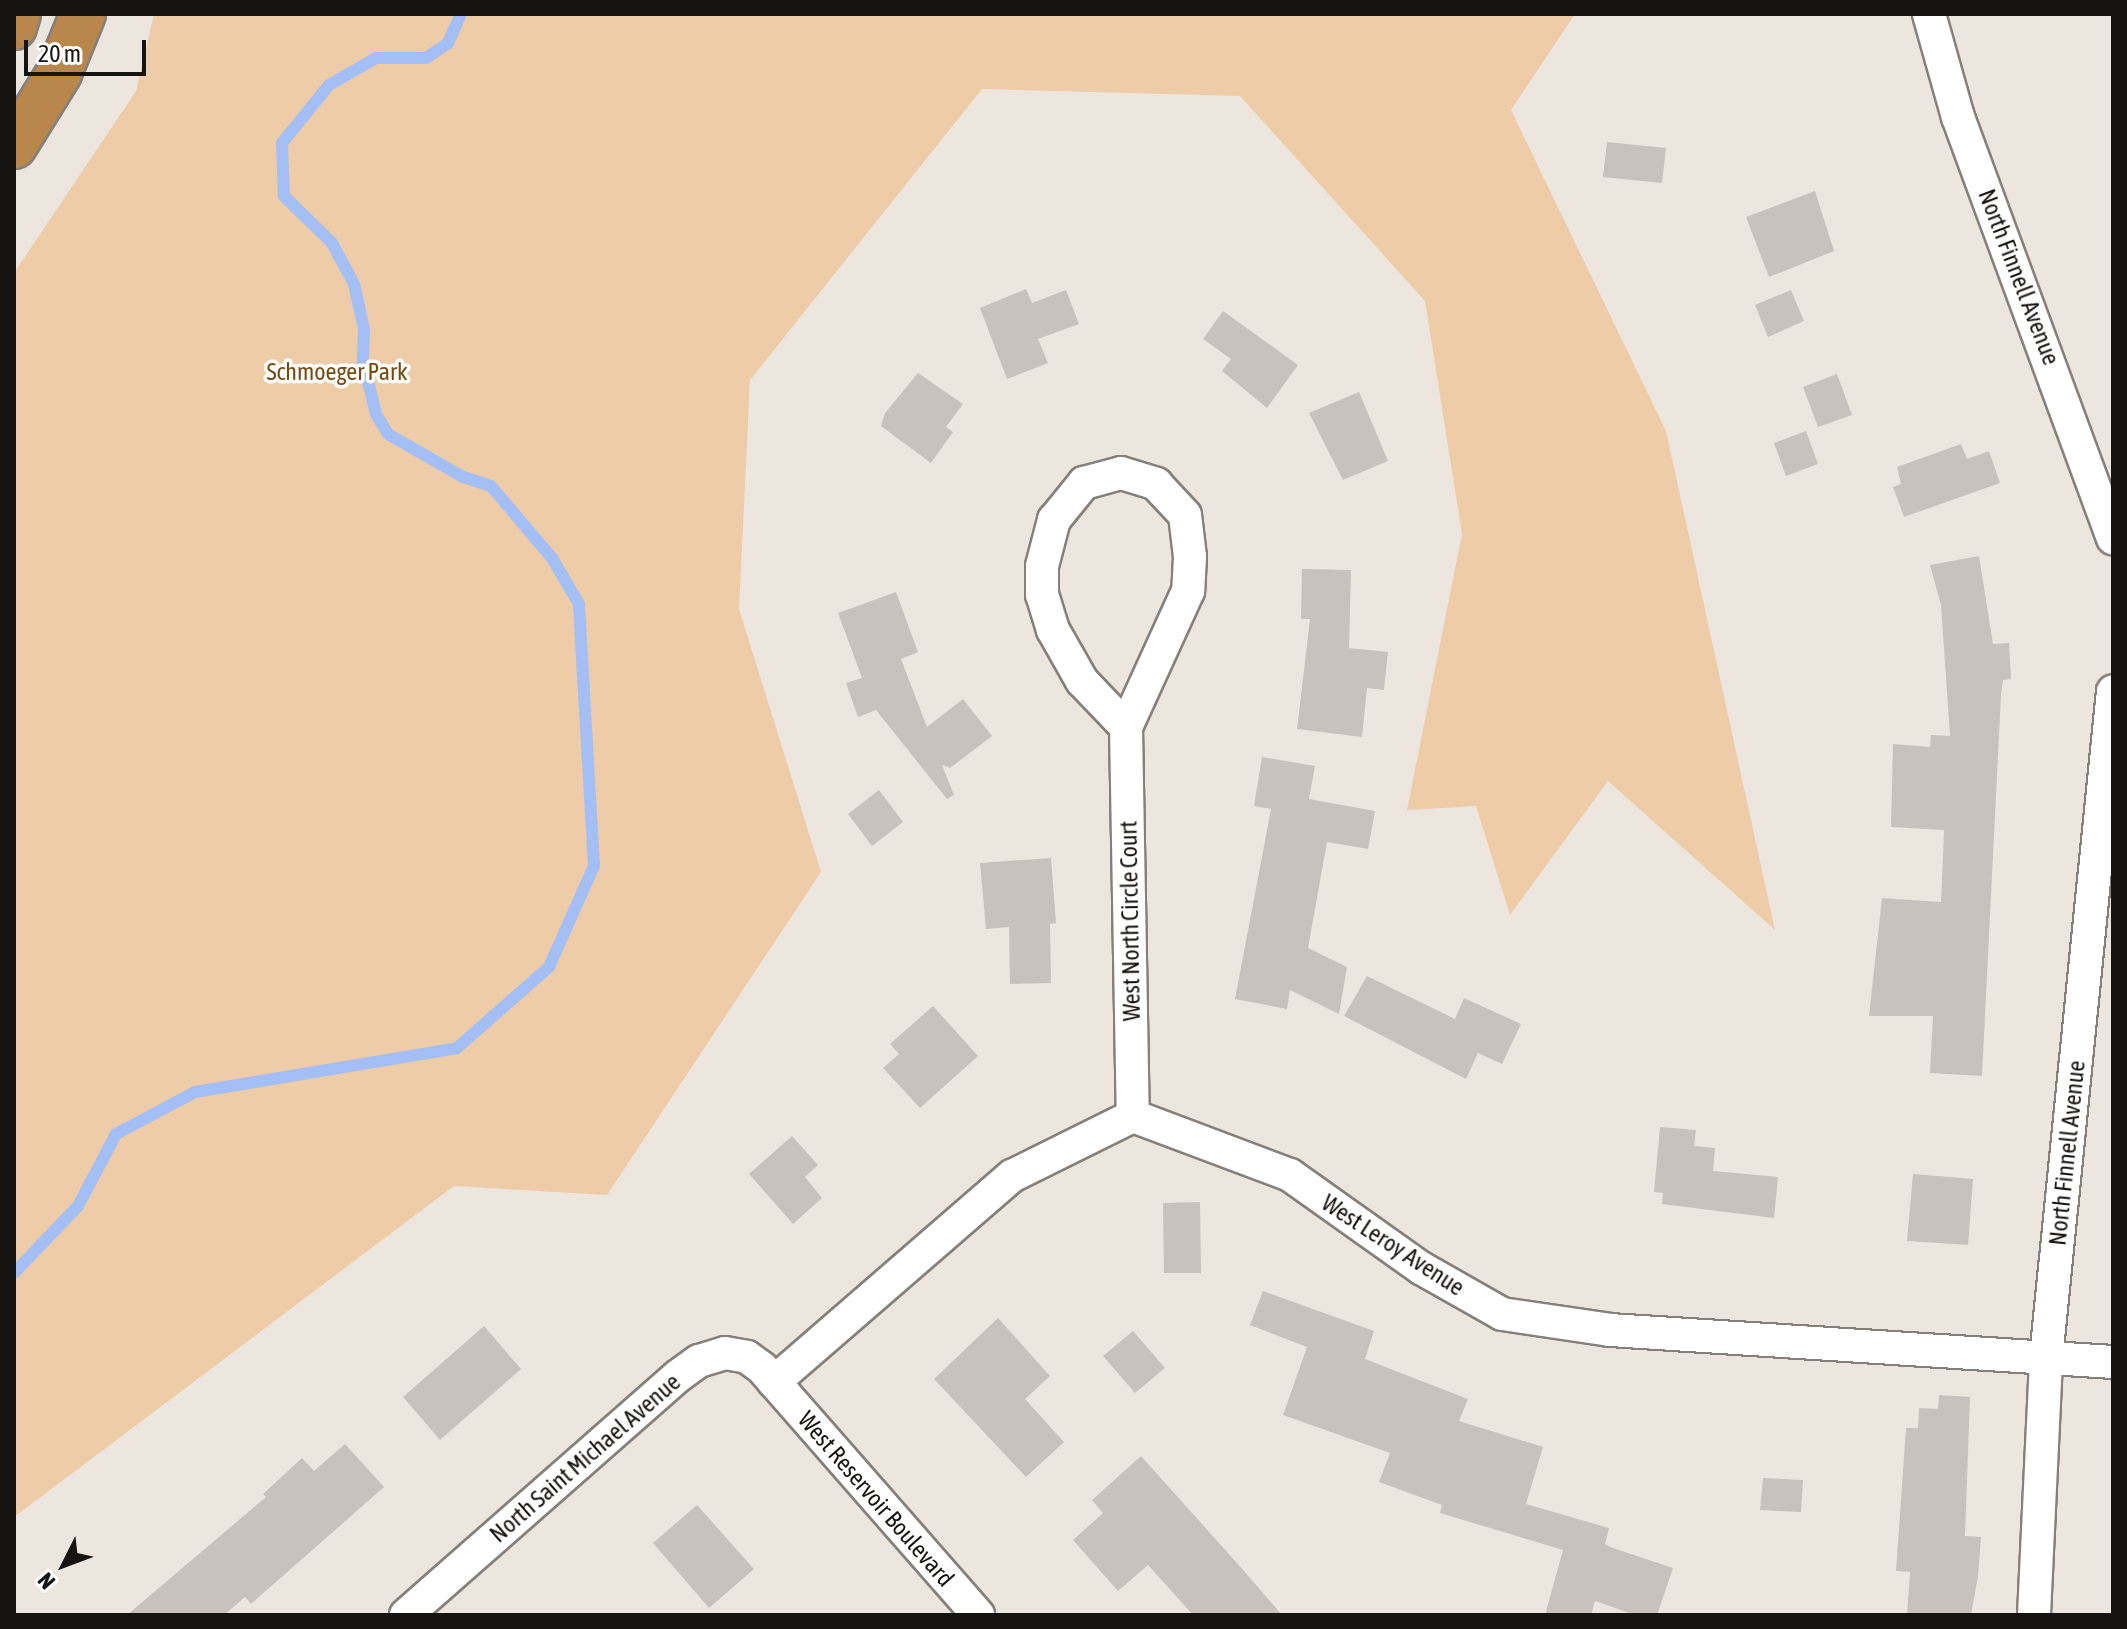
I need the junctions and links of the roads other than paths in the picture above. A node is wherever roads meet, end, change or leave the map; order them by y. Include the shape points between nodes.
1 (18, 14) edge
2 (83, 14) edge
3 (1929, 14) edge
4 (14, 27) edge
5 (14, 146) edge
6 (2113, 538) edge
7 (2113, 691) edge
8 (1126, 727) junction
9 (1133, 1116) junction
10 (2046, 1358) junction
11 (2113, 1362) edge
12 (774, 1382) junction
13 (406, 1615) edge
14 (978, 1615) edge
15 (2034, 1615) edge

1 - 4 highway
2 - 5 highway via 59,73
3 - 6 street, North Finnell Avenue via 1958,117
7 - 10 street, North Finnell Avenue
8 - 8 street, West North Circle Court via 1082,681 1053,630 1042,595 1042,566 1054,520 1084,483 1121,473 1156,484 1185,515 1190,557 1188,591
8 - 9 street, West North Circle Court
9 - 10 street, West Leroy Avenue via 1290,1175 1421,1268 1502,1314 1610,1330
9 - 12 street via 1012,1176
10 - 11 street, West Leroy Avenue
10 - 15 street, North Finnell Avenue
12 - 13 street, North Saint Michael Avenue via 752,1359 734,1353 693,1364
12 - 14 street, West Reservoir Boulevard

